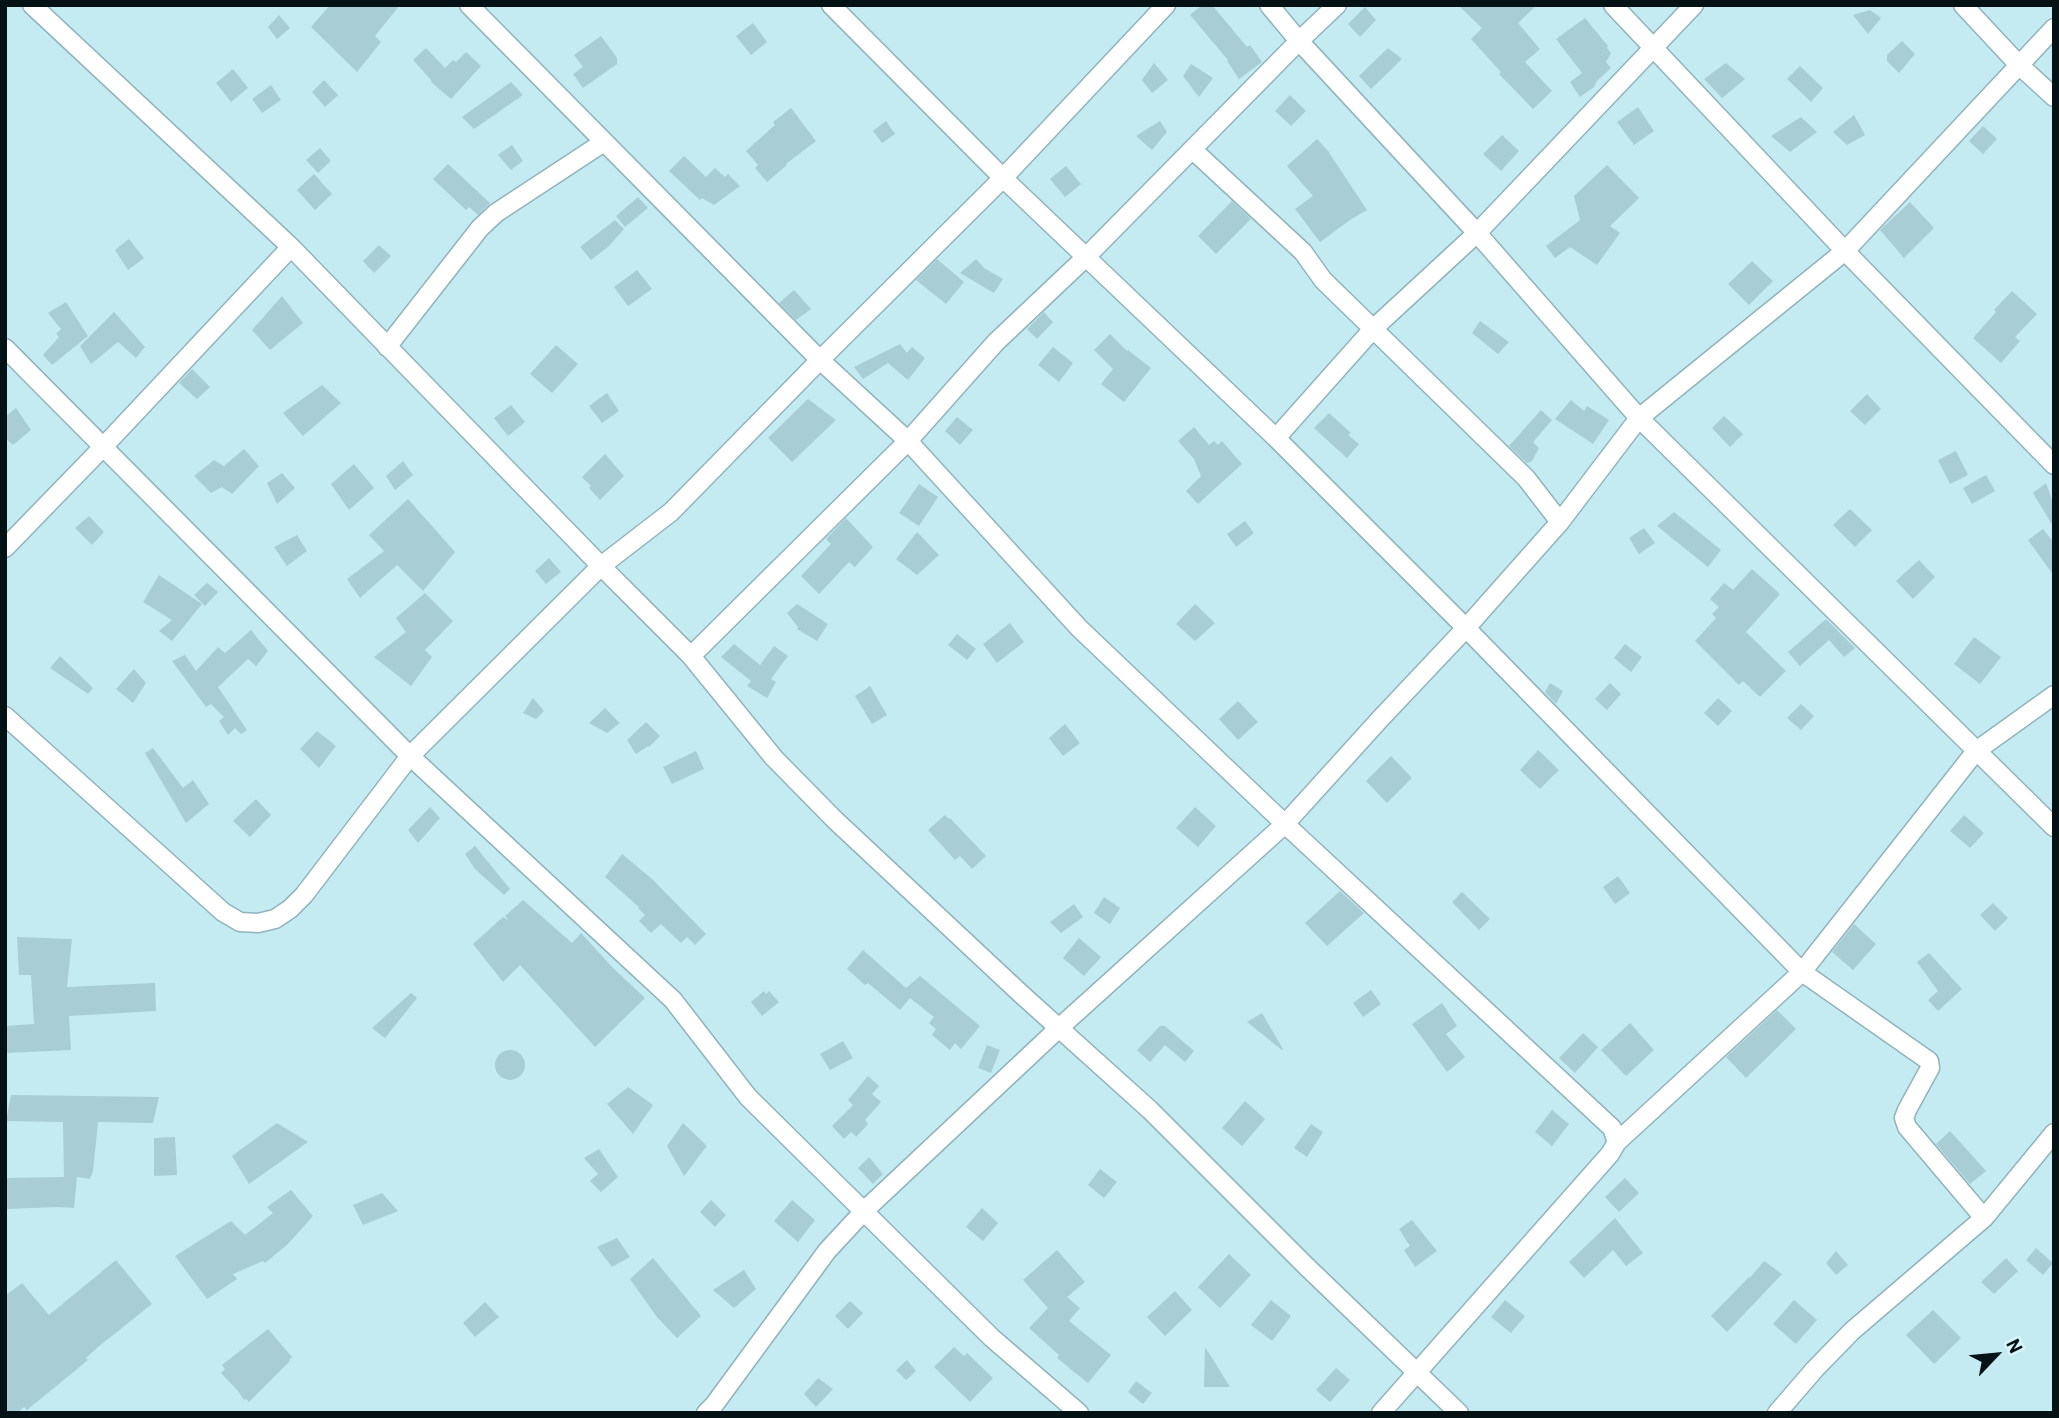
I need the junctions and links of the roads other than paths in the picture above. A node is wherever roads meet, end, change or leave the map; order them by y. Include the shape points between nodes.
1 (32, 5) edge
2 (469, 5) edge
3 (831, 5) edge
4 (1166, 5) edge
5 (1269, 5) edge
6 (1337, 5) edge
7 (1613, 5) edge
8 (1694, 5) edge
9 (1963, 5) edge
10 (2054, 28) edge
11 (1299, 41) junction
12 (1653, 48) junction
13 (2019, 65) junction
14 (2054, 97) edge
15 (604, 142) junction
16 (1193, 150) junction
17 (1003, 178) junction
18 (1477, 233) junction
19 (291, 247) junction
20 (1845, 251) junction
21 (1086, 257) junction
22 (406, 324) junction
23 (1373, 329) junction
24 (373, 331) junction
25 (387, 347) junction
26 (5, 348) edge
27 (820, 359) junction
28 (1639, 418) junction
29 (1276, 438) junction
30 (908, 441) junction
31 (104, 446) junction
32 (2054, 465) edge
33 (1560, 522) junction
34 (5, 548) edge
35 (601, 566) junction
36 (1466, 628) junction
37 (691, 656) junction
38 (2054, 695) edge
39 (5, 716) edge
40 (1976, 751) junction
41 (410, 756) junction
42 (1285, 824) junction
43 (2054, 827) edge
44 (1802, 972) junction
45 (1059, 1028) junction
46 (2054, 1133) edge
47 (1617, 1143) junction
48 (865, 1210) junction
49 (1984, 1218) junction
50 (1417, 1373) junction
51 (714, 1410) edge
52 (1079, 1413) edge
53 (1381, 1413) edge
54 (1459, 1413) edge
55 (1777, 1413) edge

1 - 19 street
2 - 15 street
3 - 17 street
4 - 17 street
5 - 11 street
6 - 11 street
7 - 12 street
8 - 12 street
9 - 13 street
10 - 13 street
11 - 16 street
11 - 18 street
12 - 18 street
12 - 20 street
13 - 14 street
13 - 20 street
15 - 22 street via 496,213
15 - 27 street
16 - 21 street
16 - 23 street via 1303,252 1315,271
17 - 21 street
17 - 27 street
18 - 23 street
18 - 28 street
19 - 24 street
19 - 31 street
20 - 28 street
20 - 32 street
21 - 29 street
21 - 30 street via 996,342
22 - 24 street
22 - 25 street
23 - 29 street
23 - 33 street via 1512,464
24 - 25 street
25 - 35 street
26 - 31 street
27 - 30 street
27 - 35 street via 671,512
28 - 33 street
28 - 40 street
29 - 36 street
30 - 37 street
30 - 42 street via 1079,628
31 - 34 street
31 - 41 street
33 - 36 street
35 - 37 street
35 - 41 street
36 - 42 street
36 - 44 street
37 - 45 street via 791,776
38 - 40 street
39 - 41 street via 193,887 240,922 275,919 290,909
40 - 43 street
40 - 44 street
41 - 48 street via 673,1000 748,1097
42 - 45 street
42 - 47 street via 1612,1128
44 - 47 street
44 - 49 street via 1929,1061 1930,1068 1907,1110 1907,1127
45 - 48 street
45 - 50 street via 1150,1110
46 - 49 street
47 - 50 street
48 - 51 street via 827,1251
48 - 52 street via 992,1338
49 - 55 street via 1852,1331
50 - 53 street
50 - 54 street

